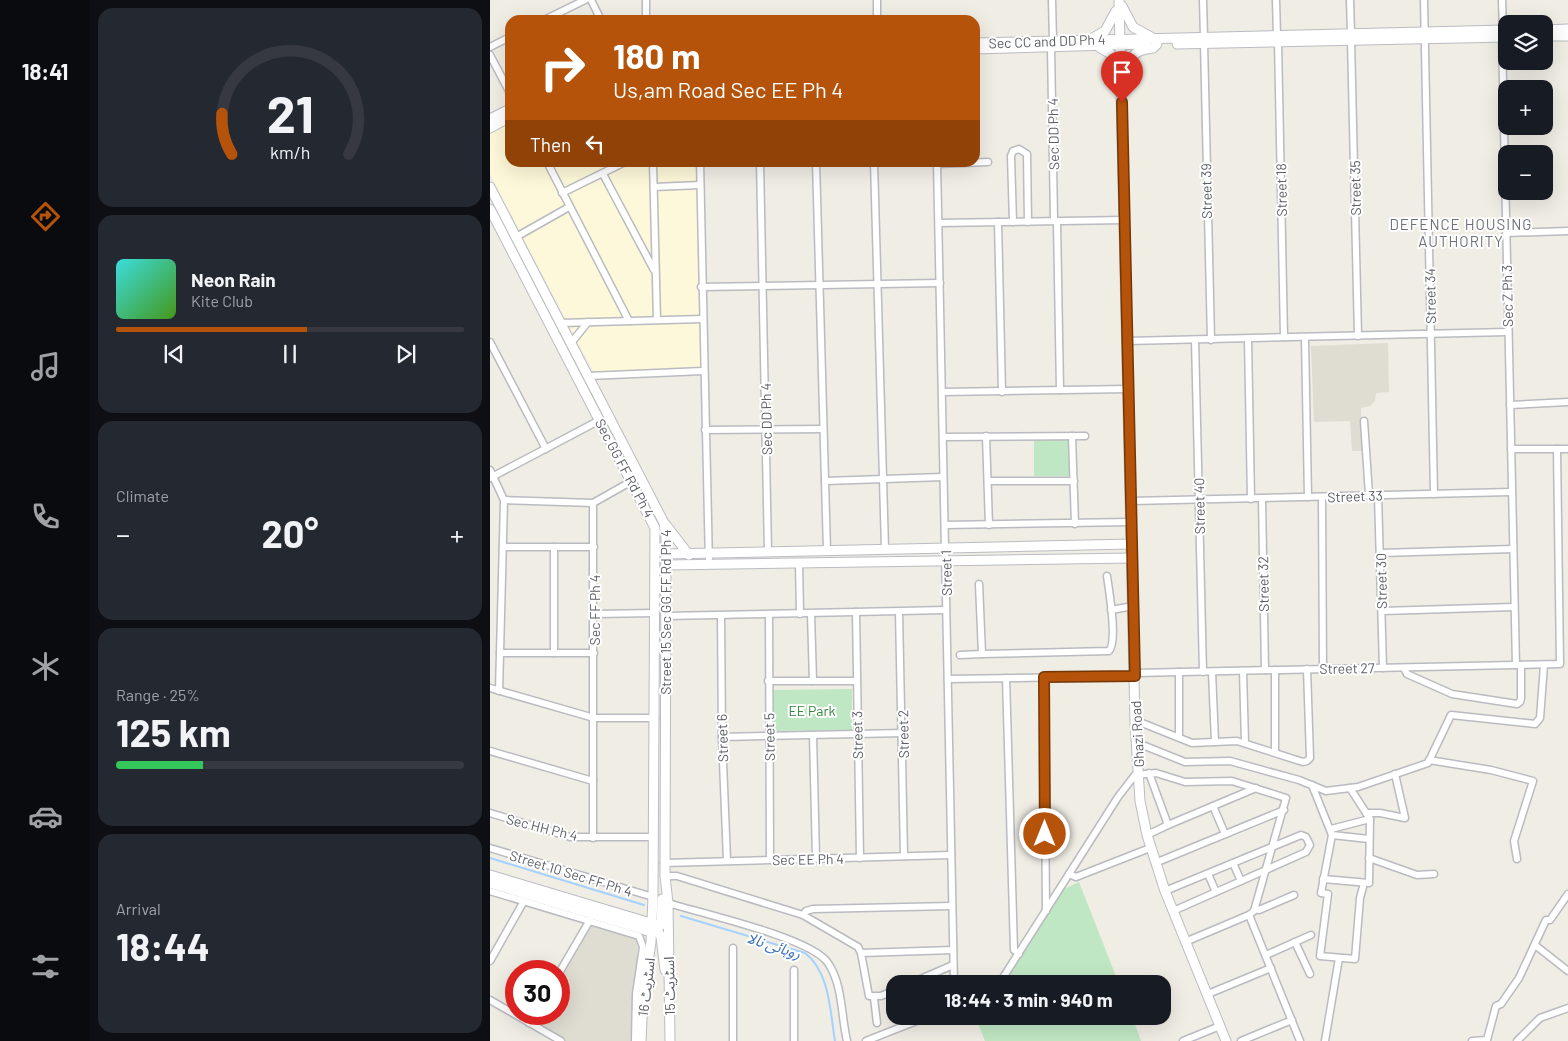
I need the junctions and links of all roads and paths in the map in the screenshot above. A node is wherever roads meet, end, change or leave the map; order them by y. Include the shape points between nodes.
1 (585, 0) edge
2 (591, 0) edge
3 (646, 0) edge
4 (877, 0) edge
5 (1052, 0) edge
6 (1203, 0) edge
7 (1276, 0) edge
8 (1350, 0) edge
9 (1424, 0) edge
10 (1502, 0) edge
11 (1120, 3) edge
12 (554, 15) edge
13 (598, 15) edge
14 (646, 15) edge
15 (877, 15) edge
16 (1503, 15) edge
17 (1568, 29) edge
18 (1553, 30) edge
19 (1498, 34) edge
20 (1425, 35) junction
21 (1553, 36) edge
22 (1568, 36) edge
23 (1351, 37) junction
24 (1278, 39) junction
25 (505, 40) edge
26 (1204, 40) junction
27 (1156, 41) junction
28 (1121, 42) junction
29 (980, 43) edge
30 (1093, 43) junction
31 (1052, 44) junction
32 (490, 47) edge
33 (980, 49) edge
34 (490, 55) edge
35 (1504, 70) edge
36 (1122, 76) junction
37 (505, 84) edge
38 (505, 112) edge
39 (490, 119) edge
40 (505, 120) edge
41 (490, 128) edge
42 (980, 162) edge
43 (988, 162) dead end
44 (549, 167) edge
45 (616, 167) edge
46 (653, 167) edge
47 (700, 167) edge
48 (760, 167) edge
49 (816, 167) edge
50 (874, 167) edge
51 (937, 167) edge
52 (603, 174) junction
53 (700, 186) junction
54 (490, 187) edge
55 (654, 187) junction
56 (562, 194) junction
57 (569, 207) junction
58 (490, 209) edge
59 (504, 213) junction
60 (492, 219) edge
61 (1124, 220) junction
62 (1056, 221) junction
63 (938, 222) junction
64 (998, 222) junction
65 (1013, 222) junction
66 (1028, 222) junction
67 (1568, 231) edge
68 (1506, 233) junction
69 (516, 237) junction
70 (655, 271) junction
71 (879, 283) junction
72 (940, 283) junction
73 (819, 284) junction
74 (762, 285) junction
75 (701, 287) junction
76 (657, 320) junction
77 (702, 320) junction
78 (629, 321) junction
79 (588, 322) junction
80 (561, 323) junction
81 (1507, 332) junction
82 (1430, 334) junction
83 (1358, 336) junction
84 (1284, 337) junction
85 (1305, 338) junction
86 (1248, 339) junction
87 (1195, 340) junction
88 (1210, 340) junction
89 (1127, 341) junction
90 (490, 342) edge
91 (572, 345) junction
92 (564, 352) junction
93 (703, 371) junction
94 (588, 376) junction
95 (1128, 389) junction
96 (1060, 390) junction
97 (943, 392) junction
98 (1002, 392) junction
99 (1568, 402) edge
100 (1510, 405) junction
101 (600, 420) junction
102 (1364, 422) dead end
103 (823, 429) junction
104 (705, 430) junction
105 (766, 430) junction
106 (944, 436) junction
107 (986, 436) junction
108 (1072, 436) junction
109 (1085, 436) dead end
110 (546, 449) junction
111 (1557, 449) junction
112 (1568, 449) edge
113 (1511, 450) junction
114 (491, 475) edge
115 (943, 477) junction
116 (881, 479) junction
117 (632, 481) junction
118 (825, 481) junction
119 (988, 481) junction
120 (1074, 481) junction
121 (1512, 492) junction
122 (1434, 494) junction
123 (1368, 495) junction
124 (1378, 495) junction
125 (1322, 496) junction
126 (1308, 497) junction
127 (1199, 498) junction
128 (1251, 499) junction
129 (1262, 499) junction
130 (504, 500) junction
131 (1131, 501) junction
132 (592, 503) junction
133 (1131, 522) junction
134 (664, 523) junction
135 (1074, 524) junction
136 (945, 525) junction
137 (989, 525) junction
138 (1132, 544) junction
139 (503, 547) junction
140 (554, 547) junction
141 (594, 547) junction
142 (884, 548) junction
143 (945, 548) junction
144 (1513, 549) junction
145 (826, 551) junction
146 (768, 552) junction
147 (1380, 553) junction
148 (666, 554) junction
149 (689, 555) junction
150 (708, 555) junction
151 (1132, 558) junction
152 (946, 560) junction
153 (799, 563) junction
154 (666, 565) junction
155 (709, 565) junction
156 (1107, 576) dead end
157 (979, 584) dead end
158 (1133, 606) junction
159 (1513, 607) junction
160 (946, 610) junction
161 (1111, 610) junction
162 (1382, 611) junction
163 (856, 612) junction
164 (899, 612) junction
165 (655, 613) junction
166 (594, 614) junction
167 (800, 614) junction
168 (811, 614) junction
169 (768, 615) junction
170 (666, 616) junction
171 (721, 616) junction
172 (500, 653) junction
173 (554, 653) junction
174 (594, 654) junction
175 (982, 654) junction
176 (960, 655) dead end
177 (1519, 665) junction
178 (1544, 665) junction
179 (1382, 668) junction
180 (1404, 668) junction
181 (1307, 669) junction
182 (1323, 669) junction
183 (1265, 670) junction
184 (1275, 670) junction
185 (1243, 671) junction
186 (1179, 672) junction
187 (1204, 672) junction
188 (1212, 672) junction
189 (1135, 675) junction
190 (1044, 677) junction
191 (1006, 678) junction
192 (948, 680) junction
193 (768, 681) junction
194 (813, 681) junction
195 (856, 681) junction
196 (490, 688) edge
197 (499, 691) junction
198 (594, 718) junction
199 (655, 718) junction
200 (1135, 723) junction
201 (903, 733) junction
202 (857, 734) junction
203 (813, 735) junction
204 (769, 736) junction
205 (722, 737) junction
206 (1179, 737) junction
207 (1215, 742) junction
208 (1245, 743) junction
209 (1136, 747) junction
210 (490, 751) edge
211 (1275, 752) junction
212 (1429, 760) junction
213 (1138, 774) junction
214 (1149, 774) junction
215 (1395, 774) junction
216 (593, 781) junction
217 (1312, 785) junction
218 (1256, 788) junction
219 (1350, 788) junction
220 (1213, 806) junction
221 (1284, 810) junction
222 (490, 813) edge
223 (1368, 816) junction
224 (1168, 825) junction
225 (1331, 832) junction
226 (1225, 834) junction
227 (1147, 835) junction
228 (654, 837) junction
229 (593, 838) junction
230 (1369, 839) junction
231 (1273, 846) junction
232 (490, 848) edge
233 (1150, 848) junction
234 (951, 855) junction
235 (904, 856) junction
236 (816, 858) junction
237 (860, 858) junction
238 (1369, 858) junction
239 (770, 859) junction
240 (1517, 859) dead end
241 (727, 860) junction
242 (664, 862) junction
243 (1155, 863) junction
244 (1233, 863) junction
245 (1266, 870) junction
246 (490, 874) edge
247 (1069, 874) junction
248 (1208, 874) junction
249 (1434, 874) dead end
250 (664, 876) junction
251 (1323, 879) junction
252 (1241, 881) junction
253 (490, 883) edge
254 (1364, 883) junction
255 (665, 887) junction
256 (490, 890) edge
257 (1165, 891) junction
258 (1216, 892) junction
259 (509, 893) junction
260 (1568, 894) edge
261 (1294, 895) dead end
262 (653, 897) junction
263 (524, 901) junction
264 (668, 903) junction
265 (952, 906) junction
266 (1255, 909) junction
267 (1173, 911) junction
268 (1046, 912) junction
269 (803, 915) junction
270 (1249, 915) junction
271 (590, 920) junction
272 (653, 928) junction
273 (668, 930) joint
274 (1311, 935) dead end
275 (1185, 942) junction
276 (1296, 942) junction
277 (1535, 945) junction
278 (733, 948) dead end
279 (953, 950) junction
280 (861, 953) junction
281 (1019, 954) junction
282 (1266, 955) junction
283 (1339, 958) junction
284 (567, 960) edge
285 (490, 961) edge
286 (953, 965) junction
287 (1271, 968) junction
288 (794, 970) dead end
289 (1568, 972) edge
290 (1310, 974) dead end
291 (930, 975) edge
292 (954, 975) edge
293 (1005, 975) edge
294 (669, 982) junction
295 (886, 993) edge
296 (1208, 994) junction
297 (874, 998) junction
298 (490, 1000) edge
299 (1568, 1008) edge
300 (505, 1009) edge
301 (1292, 1020) junction
302 (877, 1023) dead end
303 (530, 1025) edge
304 (906, 1025) edge
305 (1220, 1026) junction
306 (551, 1039) edge
307 (561, 1041) edge
308 (635, 1041) edge
309 (641, 1041) edge
310 (670, 1041) edge
311 (733, 1041) edge
312 (794, 1041) edge
313 (847, 1041) edge
314 (866, 1041) edge
315 (1183, 1041) edge
316 (1226, 1041) edge
317 (1241, 1041) edge
318 (1300, 1041) edge
319 (1325, 1041) edge
320 (1472, 1041) edge
321 (1517, 1041) edge

1 - 12 street
2 - 13 street
3 - 14 street
4 - 15 street
5 - 31 street, Sec DD Ph 4
6 - 26 street, Street 39
7 - 24 street, Street 18
8 - 23 street, Street 35
9 - 20 street, Street 34
10 - 16 street, Sec Z Ph 3
11 - 27 main road via 1133,27
11 - 28 main road, Ghazi Road
11 - 30 main road via 1106,31
17 - 18 main road
19 - 20 main road, Sec CC and DD Ph 4
20 - 23 main road, Sec CC and DD Ph 4
20 - 82 street, Street 34
21 - 22 main road
23 - 24 main road, Sec CC and DD Ph 4
23 - 83 street, Street 35
24 - 26 main road, Sec CC and DD Ph 4
24 - 84 street, Street 18
25 - 32 street
26 - 27 main road, Sec CC and DD Ph 4
26 - 88 street, Street 39
27 - 28 main road, Sec CC and DD Ph 4
27 - 36 main road via 1153,48 1135,53
28 - 30 main road, Sec CC and DD Ph 4
28 - 36 main road, Ghazi Road
29 - 31 main road, Sec CC and DD Ph 4
30 - 31 main road, Sec CC and DD Ph 4
30 - 36 main road via 1111,54
31 - 33 main road, Sec CC and DD Ph 4
31 - 62 street, Sec DD Ph 4
34 - 37 street
35 - 68 street, Sec Z Ph 3
36 - 61 main road, Ghazi Road
38 - 39 main road
40 - 41 main road
42 - 43 street
44 - 56 street
45 - 52 street
46 - 55 street
47 - 53 street
48 - 74 street, Sec DD Ph 4
49 - 73 street
50 - 71 street
51 - 63 street, Street 1
52 - 56 street
52 - 70 street
53 - 55 street
53 - 75 street
54 - 59 main road, Street 15 Sec GG FF Rd Ph 4
55 - 70 street
56 - 57 street
57 - 69 street
57 - 78 street
58 - 60 main road, Sec GG FF Rd Ph 4
59 - 60 street
59 - 69 main road, Street 15 Sec GG FF Rd Ph 4
60 - 92 main road, Sec GG FF Rd Ph 4
61 - 62 street
61 - 89 main road, Ghazi Road
62 - 66 street
62 - 96 street, Sec DD Ph 4
63 - 64 street
63 - 72 street, Street 1
64 - 65 street
64 - 98 street
65 - 66 street
65 - 66 street via 1011,156 1019,149 1026,154
67 - 68 street
68 - 81 street, Sec Z Ph 3
69 - 80 main road, Street 15 Sec GG FF Rd Ph 4
70 - 76 street
71 - 72 street
71 - 73 street
71 - 116 street
72 - 97 street, Street 1
73 - 74 street
73 - 103 street
74 - 75 street
74 - 105 street, Sec DD Ph 4
75 - 77 street
76 - 77 street
76 - 78 street
77 - 93 street
78 - 79 street
79 - 80 street
79 - 91 street
80 - 91 main road, Street 15 Sec GG FF Rd Ph 4
81 - 82 street
81 - 100 street, Sec Z Ph 3
82 - 83 street
82 - 122 street, Street 34
83 - 85 street
84 - 85 street
84 - 86 street
85 - 126 street
86 - 88 street
86 - 128 street
87 - 88 street
87 - 89 street
87 - 127 street, Street 40
89 - 95 main road, Ghazi Road
90 - 110 street
91 - 92 main road
91 - 94 main road, Street 15 Sec GG FF Rd Ph 4
92 - 101 main road, Sec GG FF Rd Ph 4
93 - 94 street
93 - 104 street
94 - 134 main road, Street 15 Sec GG FF Rd Ph 4
95 - 96 street
95 - 131 main road, Ghazi Road
96 - 98 street
97 - 98 street
97 - 106 street, Street 1
99 - 100 street
100 - 113 street, Sec Z Ph 3
101 - 110 street
101 - 117 main road, Sec GG FF Rd Ph 4
102 - 123 street
103 - 105 street
103 - 118 street
104 - 105 street
104 - 150 street
105 - 146 street, Sec DD Ph 4
106 - 107 street
106 - 115 street, Street 1
107 - 108 street
107 - 119 street
108 - 109 street
108 - 120 street
110 - 114 street
111 - 112 street
111 - 113 street
111 - 178 street, Street 27 via 1560,664
113 - 121 street, Sec Z Ph 3
114 - 130 street
115 - 116 street
115 - 136 street, Street 1
116 - 118 street
116 - 142 street
117 - 132 street
117 - 165 main road, Sec GG FF Rd Ph 4 via 655,528
118 - 145 street
119 - 120 street
119 - 137 street
120 - 135 street
121 - 122 street, Street 33
121 - 144 street, Sec Z Ph 3
122 - 124 street, Street 33
123 - 124 street, Street 33
123 - 125 street, Street 33
124 - 147 street, Street 30
125 - 126 street, Street 33
125 - 182 street
126 - 129 street, Street 33
127 - 128 street, Street 33
127 - 131 street, Street 33
127 - 187 street, Street 40
128 - 129 street, Street 33
129 - 183 street, Street 32
130 - 132 street
130 - 139 street
131 - 133 main road, Ghazi Road
132 - 141 street, Sec FF Ph 4
133 - 135 street
133 - 138 main road, Ghazi Road
134 - 148 main road, Street 15 Sec GG FF Rd Ph 4
134 - 149 main road
135 - 137 street
136 - 137 street
136 - 143 street, Street 1
138 - 143 main road
138 - 151 main road, Ghazi Road
139 - 140 street
139 - 172 street
140 - 141 street
140 - 173 street
141 - 166 street, Sec FF Ph 4
142 - 143 main road
142 - 145 main road
143 - 152 street, Street 1
144 - 147 street
144 - 159 street, Sec Z Ph 3
145 - 146 main road
146 - 150 main road
147 - 162 street, Street 30
148 - 149 main road
148 - 154 main road, Street 15 Sec GG FF Rd Ph 4
149 - 150 main road
150 - 155 street
151 - 152 main road
151 - 158 main road, Ghazi Road
152 - 153 main road
152 - 160 street, Street 1
153 - 155 main road
153 - 167 street
154 - 155 main road
154 - 170 main road, Street 15 Sec GG FF Rd Ph 4
156 - 161 street
157 - 175 street
158 - 161 street
158 - 189 main road, Ghazi Road
159 - 162 street
159 - 177 street, Sec Z Ph 3
160 - 164 street
160 - 192 street, Street 1
161 - 175 street via 1112,646 1109,651
162 - 179 street, Street 30
163 - 164 street
163 - 168 street
163 - 195 street, Street 3
164 - 201 street, Street 2
165 - 166 street
165 - 199 main road, Sec GG FF Rd Ph 4
166 - 174 street, Sec FF Ph 4
167 - 168 street
167 - 169 street
168 - 194 street
169 - 171 street
169 - 193 street, Street 5
170 - 171 street
170 - 242 main road, Street 15 Sec GG FF Rd Ph 4
171 - 205 street, Street 6
172 - 173 street
172 - 197 street
173 - 174 street
174 - 198 street, Sec FF Ph 4
175 - 176 street
177 - 178 street, Street 27
177 - 180 street, Street 27
177 - 180 street, Sec Z Ph 3 via 1521,698 1517,704 1452,694 1407,674
178 - 212 street via 1540,718 1535,724 1451,715
179 - 180 street, Street 27
179 - 182 street, Street 27
181 - 182 street, Street 27
181 - 184 street, Street 27
181 - 211 street via 1310,758 1303,762
183 - 184 street, Street 27
183 - 185 street, Street 27
184 - 211 street
185 - 188 street, Street 27
185 - 208 street
186 - 187 street, Street 27
186 - 189 street, Street 27
186 - 206 street
187 - 188 street, Street 27
188 - 207 street
189 - 190 street, Street 27
189 - 200 main road, Ghazi Road
190 - 191 street, Street 27
190 - 268 street
191 - 192 street, Street 27
191 - 281 street via 1014,950
192 - 234 street, Street 1
193 - 194 street
193 - 204 street, Street 5
194 - 195 street
195 - 202 street, Street 3
196 - 197 street
197 - 198 street
198 - 199 street
198 - 216 street, Sec FF Ph 4
199 - 228 main road, Sec GG FF Rd Ph 4
200 - 206 street
200 - 209 main road, Ghazi Road
201 - 202 street
201 - 235 street, Street 2
202 - 203 street
202 - 237 street, Street 3
203 - 204 street
203 - 236 street
204 - 205 street
204 - 239 street, Street 5
205 - 241 street, Street 6
206 - 207 street via 1192,743
207 - 208 street
208 - 211 street
209 - 213 main road, Ghazi Road
209 - 217 street via 1145,746 1185,762 1230,761
210 - 216 street
212 - 215 street
212 - 240 street via 1533,781 1514,840
213 - 214 street
213 - 227 main road, Ghazi Road
213 - 247 street via 1118,797
214 - 218 street via 1185,782 1232,781
214 - 224 street
215 - 219 street
215 - 223 street via 1406,818 1380,813
216 - 229 street, Sec FF Ph 4
217 - 219 street via 1326,791
217 - 225 street
218 - 220 street
218 - 221 street via 1286,798
219 - 223 street
220 - 224 street
220 - 226 street
221 - 226 street
221 - 231 street
222 - 229 street, Sec HH Ph 4 via 570,837
223 - 225 street
223 - 230 street
224 - 227 street
225 - 230 street
225 - 251 street
226 - 243 street
227 - 233 main road, Ghazi Road
228 - 229 street, Sec HH Ph 4
228 - 262 main road, Sec GG FF Rd Ph 4
230 - 238 street
231 - 244 street
231 - 245 street
231 - 245 street via 1301,835 1310,844 1306,852
232 - 262 street, Street 10 Sec FF Ph 4
233 - 243 main road, Ghazi Road
233 - 247 street via 1076,877
234 - 235 street, Sec EE Ph 4
234 - 265 street, Street 1
235 - 237 street, Sec EE Ph 4
236 - 237 street, Sec EE Ph 4
236 - 239 street, Sec EE Ph 4
238 - 249 street via 1417,875
238 - 254 street via 1369,883
239 - 241 street, Sec EE Ph 4
241 - 242 street, Sec EE Ph 4
242 - 250 main road, Street 15 Sec GG FF Rd Ph 4
243 - 257 main road, Ghazi Road
244 - 248 street
244 - 252 street
245 - 252 street
245 - 266 street
246 - 272 main road
247 - 268 street
248 - 257 street
248 - 258 street
250 - 255 main road, Street 15 Sec GG FF Rd Ph 4
250 - 269 street via 676,876
251 - 254 street
251 - 283 street via 1321,893 1328,894 1320,956
252 - 258 street
253 - 259 main road
254 - 283 street via 1355,959
255 - 264 main road, Street 15 Sec GG FF Rd Ph 4
255 - 272 main road via 661,922
256 - 259 street
257 - 267 main road, Ghazi Road
258 - 267 street
259 - 263 street
259 - 272 main road
260 - 277 street via 1550,920 1546,920
261 - 266 street
262 - 272 main road, Sec GG FF Rd Ph 4
263 - 271 street
263 - 285 street
264 - 273 main road, Street 15 Sec GG FF Rd Ph 4
264 - 313 street via 797,943 823,956 836,980
265 - 269 street via 813,910
265 - 279 street, Street 1
266 - 270 street
267 - 275 main road, Ghazi Road
268 - 281 street
269 - 280 street via 851,940
270 - 275 street
270 - 282 street
271 - 284 street
271 - 308 street via 633,933 642,941
272 - 294 main road
272 - 309 main road, اسٹریٹ 16 via 643,997
273 - 294 main road, اسٹریٹ 15
274 - 276 street
275 - 296 main road, Ghazi Road
276 - 282 street
276 - 290 street
277 - 289 street
277 - 320 street via 1519,978 1501,1004 1496,1006 1487,1040
278 - 311 street
279 - 280 street
279 - 286 street, Street 1
280 - 297 street via 867,992
281 - 293 street
282 - 287 street
283 - 319 street
286 - 291 street
286 - 292 street, Street 1
287 - 296 street
287 - 301 street
288 - 312 street
294 - 310 main road, اسٹریٹ 15
295 - 297 street
296 - 305 main road, Ghazi Road
297 - 302 street
298 - 300 street
299 - 321 street via 1540,1018
301 - 317 street
301 - 318 street
303 - 306 street
304 - 314 street
305 - 315 street
305 - 316 main road, Ghazi Road
306 - 307 street

